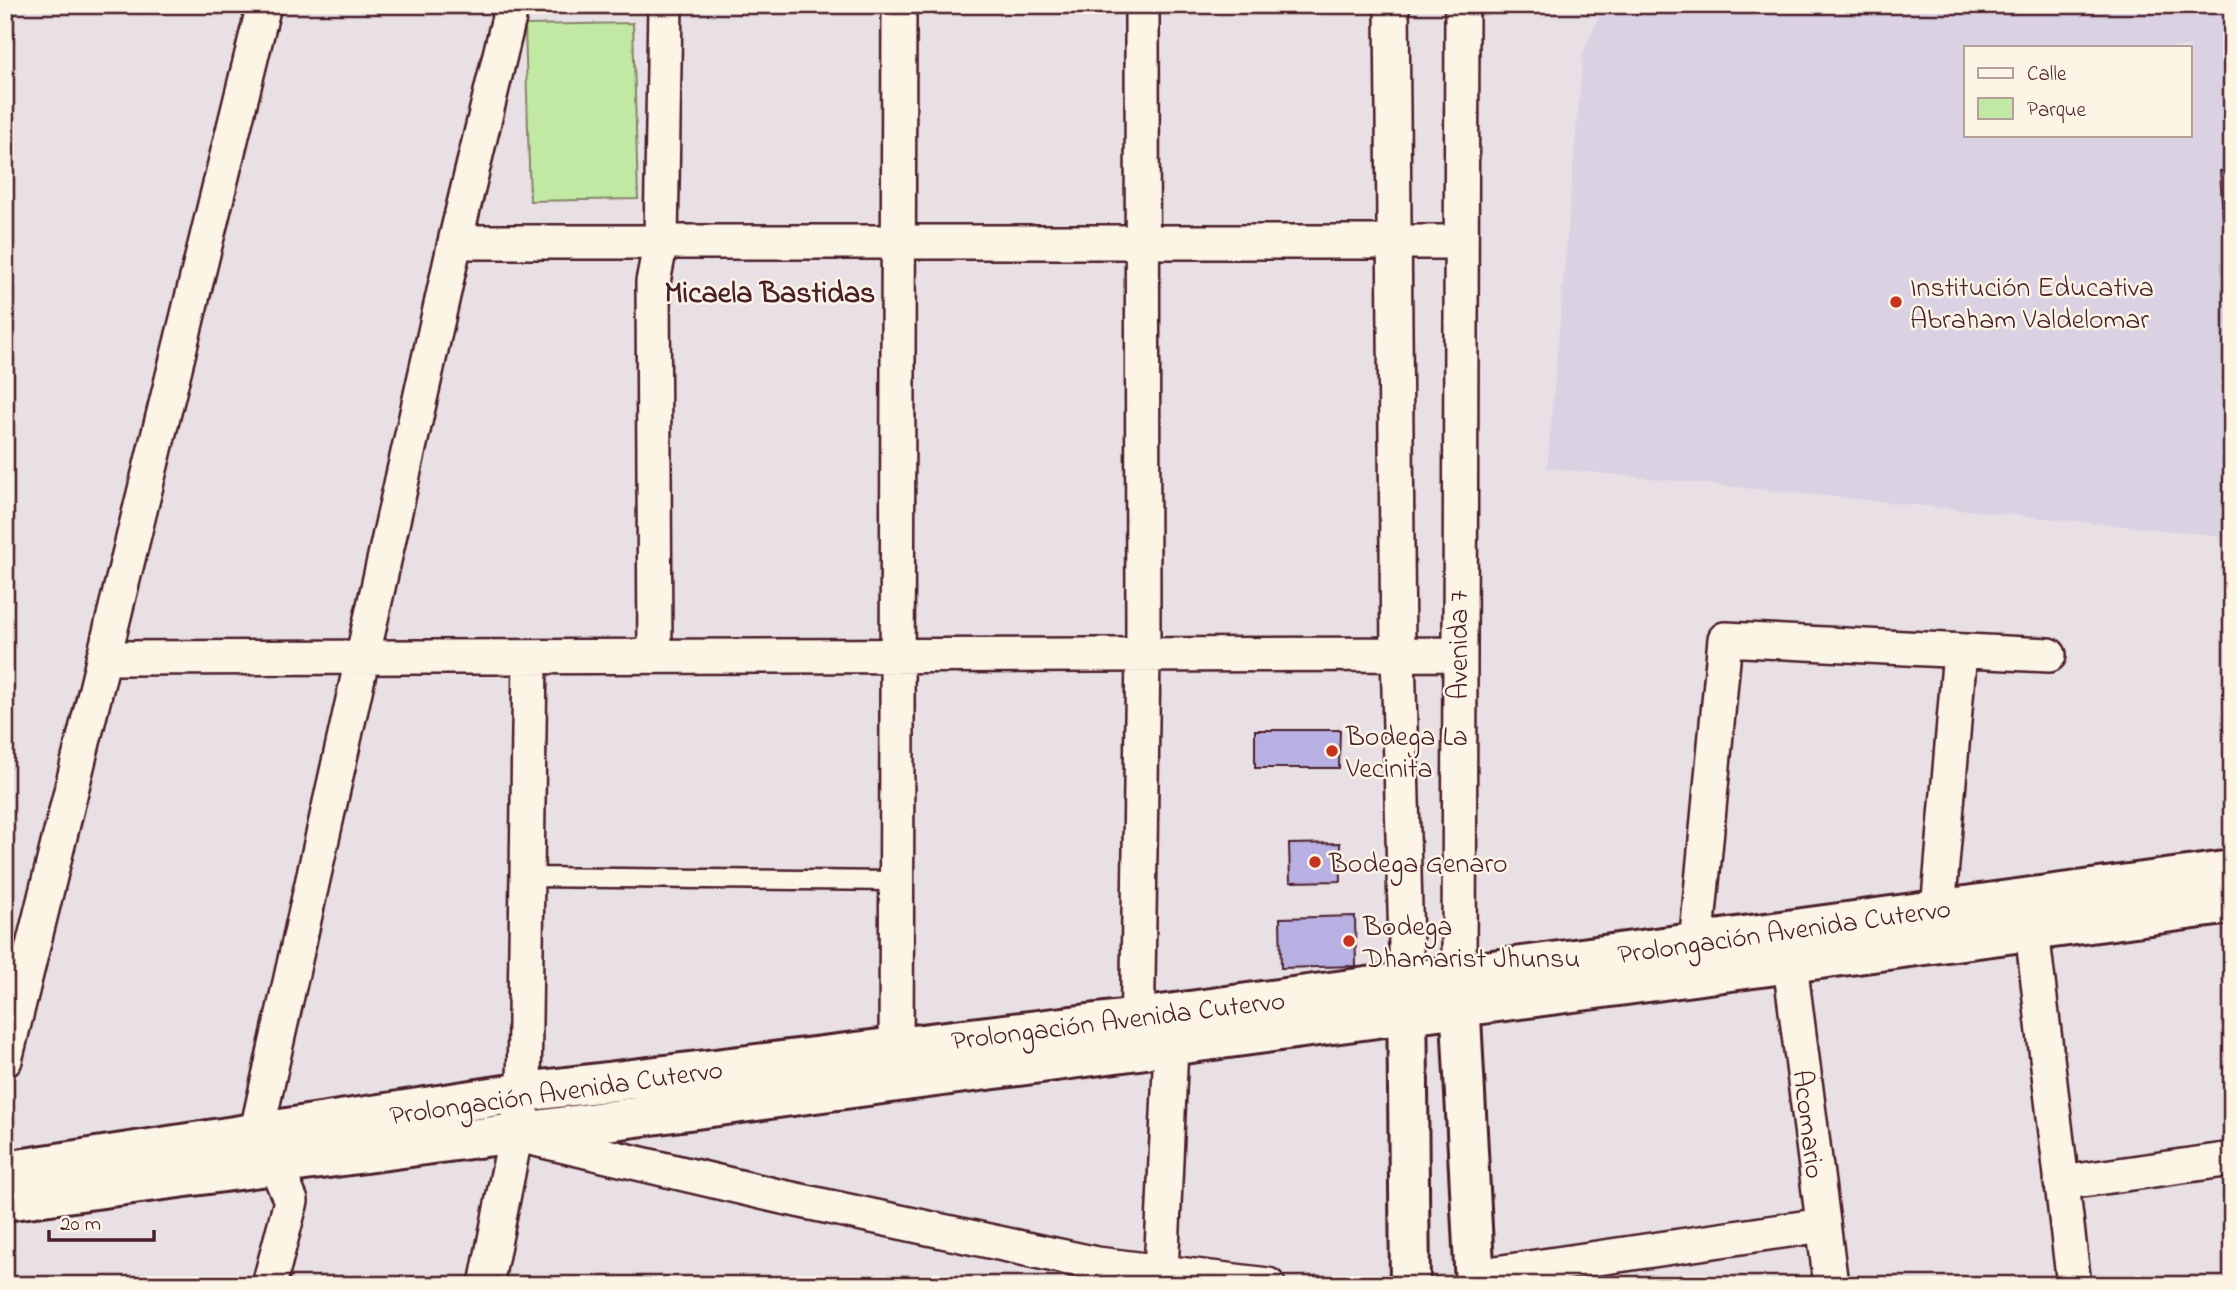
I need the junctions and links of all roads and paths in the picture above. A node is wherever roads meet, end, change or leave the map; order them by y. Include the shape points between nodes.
1 (264, 5) edge
2 (512, 5) edge
3 (665, 5) edge
4 (899, 5) edge
5 (1142, 5) edge
6 (1392, 5) edge
7 (1462, 5) edge
8 (898, 240) junction
9 (661, 241) junction
10 (1142, 241) junction
11 (455, 242) junction
12 (1395, 242) junction
13 (1460, 242) junction
14 (1960, 651) junction
15 (1143, 654) junction
16 (1398, 654) junction
17 (1457, 654) junction
18 (897, 655) junction
19 (2049, 655) dead end
20 (362, 656) junction
21 (654, 656) junction
22 (530, 657) junction
23 (103, 658) junction
24 (2232, 870) edge
25 (529, 877) junction
26 (896, 881) junction
27 (2232, 904) edge
28 (1937, 927) junction
29 (2032, 931) junction
30 (1694, 960) junction
31 (1790, 964) junction
32 (1458, 990) junction
33 (1407, 999) junction
34 (1149, 1038) junction
35 (5, 1060) edge
36 (896, 1065) junction
37 (524, 1092) junction
38 (514, 1134) junction
39 (266, 1150) junction
40 (2232, 1159) edge
41 (5, 1171) edge
42 (2061, 1183) junction
43 (5, 1201) edge
44 (1823, 1225) junction
45 (1161, 1273) junction
46 (1475, 1280) edge
47 (269, 1285) edge
48 (486, 1285) edge
49 (1268, 1285) edge
50 (1410, 1285) edge
51 (1831, 1285) edge
52 (2074, 1285) edge

1 - 23 street
2 - 11 street
3 - 9 street
4 - 8 street
5 - 10 street
6 - 12 street, Avenida 7
7 - 13 street, Avenida 7
8 - 9 street
8 - 10 street
8 - 18 street
9 - 11 street
9 - 21 street via 653,282
10 - 12 street
10 - 15 street
11 - 20 street
12 - 13 street
12 - 16 street, Avenida 7
13 - 17 street, Avenida 7
14 - 19 street
14 - 28 street
14 - 30 street via 1725,639
15 - 16 street
15 - 18 street
15 - 34 street
16 - 17 street
16 - 33 street, Avenida 7
17 - 32 street, Avenida 7
18 - 21 street
18 - 26 street
20 - 22 street
20 - 23 street
20 - 39 street
21 - 22 street
22 - 25 street
23 - 35 street
24 - 28 street, Prolongación Avenida Cutervo
25 - 26 lane
25 - 37 street
26 - 36 street
27 - 29 street, Prolongación Avenida Cutervo
28 - 29 street, Prolongación Avenida Cutervo
28 - 30 street, Prolongación Avenida Cutervo
28 - 31 street, Prolongación Avenida Cutervo
29 - 42 street
30 - 31 street, Prolongación Avenida Cutervo
30 - 32 street, Prolongación Avenida Cutervo
31 - 44 street, Acomario
32 - 33 street, Prolongación Avenida Cutervo
32 - 46 street, Avenida 7
33 - 34 street, Prolongación Avenida Cutervo
33 - 50 street, Avenida 7
34 - 36 street, Prolongación Avenida Cutervo
34 - 45 street
36 - 37 street, Prolongación Avenida Cutervo
36 - 38 street, Prolongación Avenida Cutervo
37 - 38 street
37 - 39 street, Prolongación Avenida Cutervo
38 - 39 street, Prolongación Avenida Cutervo
38 - 45 street via 792,1199 1097,1264
38 - 48 street
39 - 41 street, Prolongación Avenida Cutervo
39 - 43 street, Prolongación Avenida Cutervo
39 - 47 street via 291,1200
40 - 42 street
42 - 52 street
44 - 46 street
44 - 51 street, Acomario
45 - 49 street

